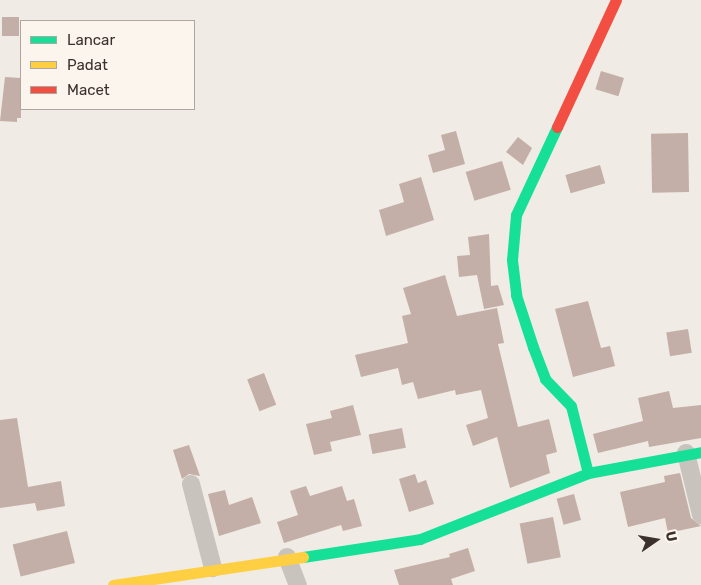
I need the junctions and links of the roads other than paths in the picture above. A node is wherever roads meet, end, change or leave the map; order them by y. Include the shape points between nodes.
1 (616, 0) edge
2 (694, 452) edge
3 (588, 473) junction
4 (191, 484) dead end
5 (701, 515) edge
6 (287, 557) junction
7 (213, 568) junction
8 (113, 585) edge
9 (298, 585) edge

1 - 3 street via 516,215 512,260 516,295 532,347 545,379 571,406
2 - 3 street
2 - 5 street
3 - 6 street via 420,539
4 - 7 street
6 - 7 street
6 - 9 street
7 - 8 street

